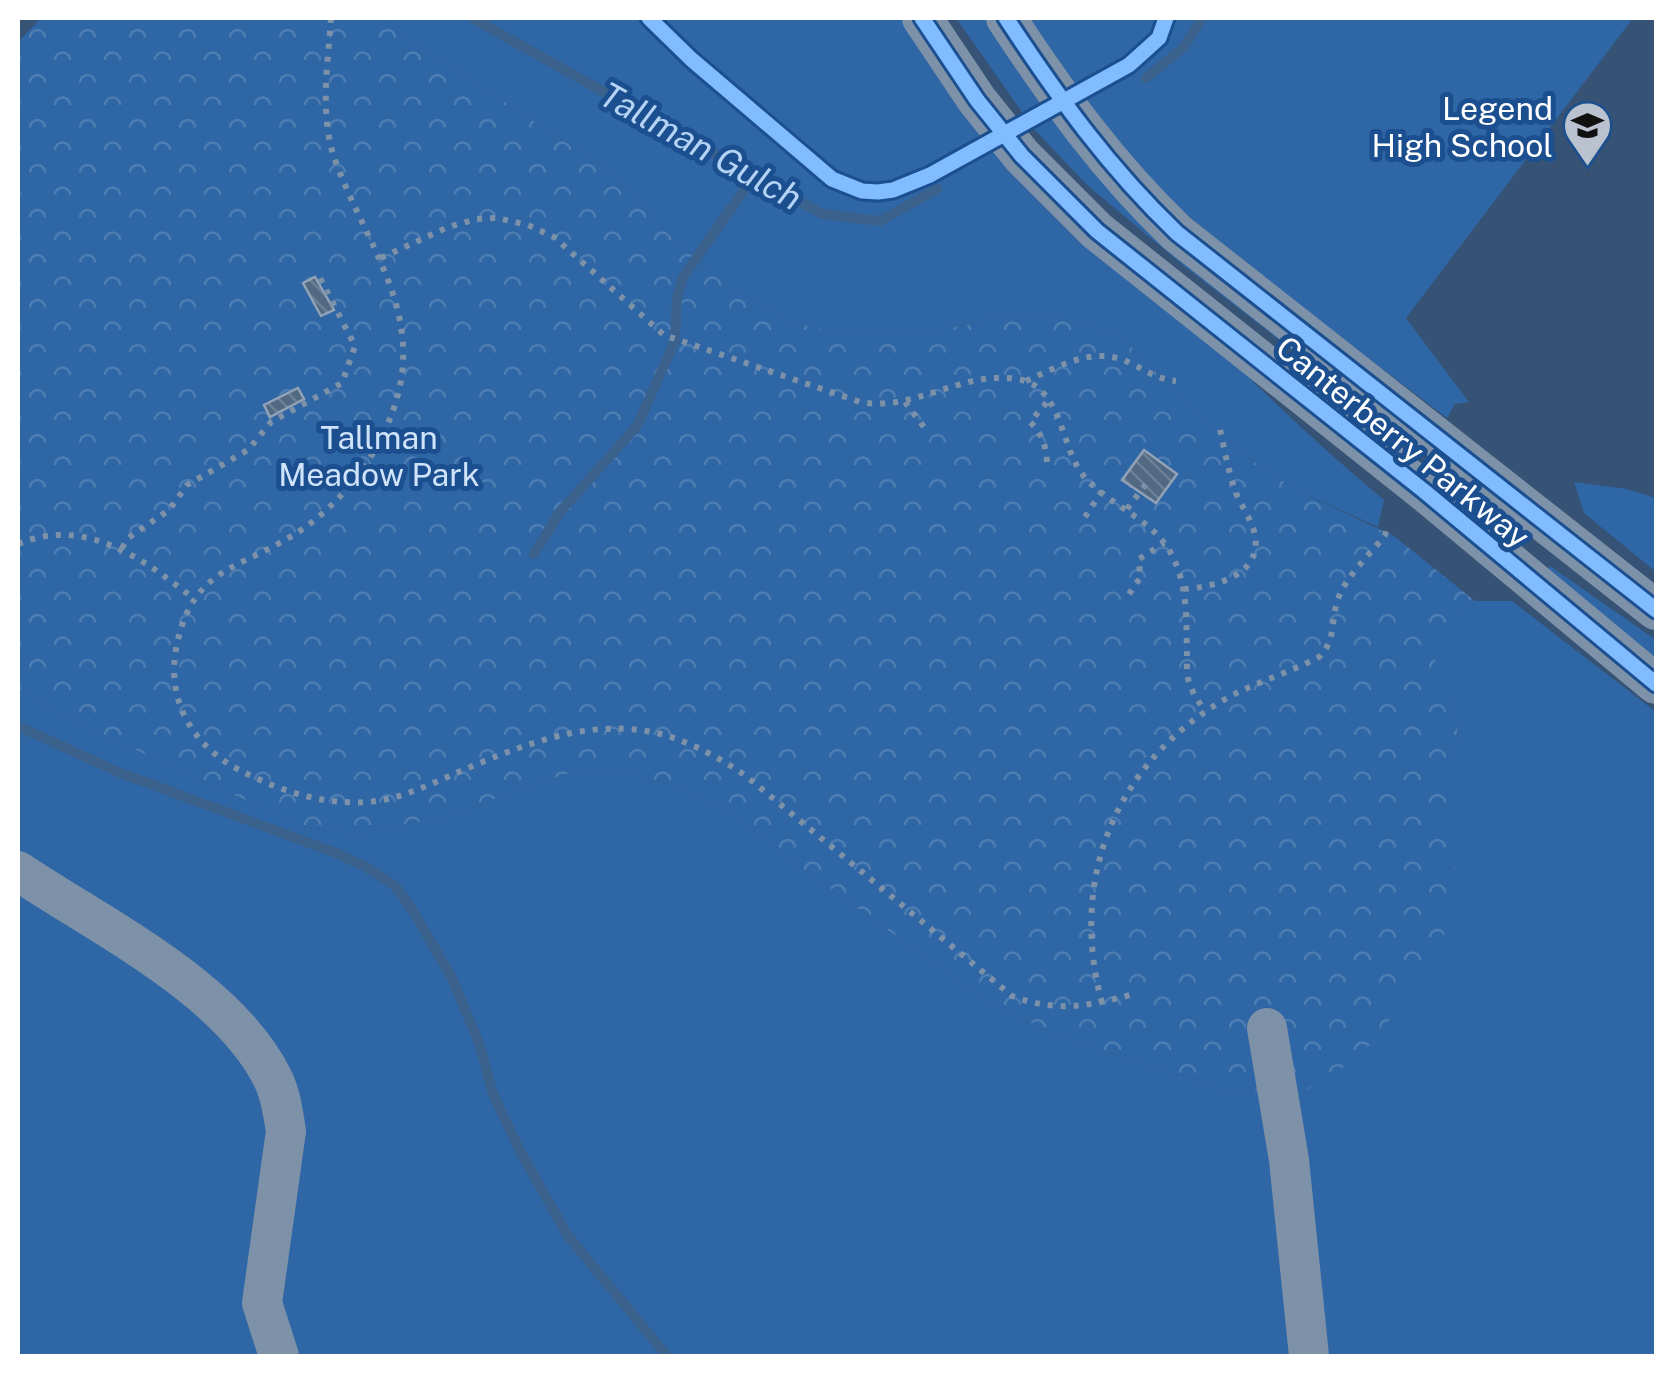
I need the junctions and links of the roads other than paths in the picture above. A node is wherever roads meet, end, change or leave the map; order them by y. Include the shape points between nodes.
1 (922, 18) edge
2 (1006, 18) edge
3 (1656, 610) edge
4 (1656, 684) edge
5 (18, 871) edge
6 (1267, 1028) dead end
7 (279, 1356) edge
8 (1309, 1356) edge

1 - 4 street, Canterberry Parkway via 1022,156 1097,231
2 - 3 street, Canterberry Parkway via 1064,106 1177,233
5 - 7 street via 184,980 272,1076 286,1131 262,1303
6 - 8 street via 1289,1160

